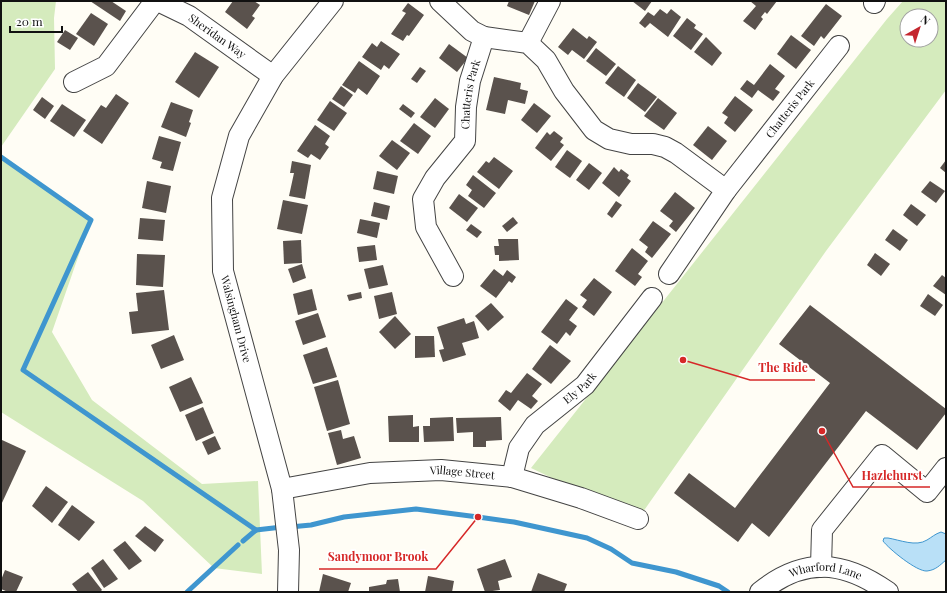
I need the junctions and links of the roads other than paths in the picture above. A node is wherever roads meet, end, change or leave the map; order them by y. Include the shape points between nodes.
1 (155, 1) edge
2 (158, 1) edge
3 (333, 1) edge
4 (440, 1) edge
5 (550, 1) edge
6 (484, 38) junction
7 (528, 44) junction
8 (840, 46) dead end
9 (273, 76) junction
10 (74, 82) dead end
11 (726, 190) junction
12 (669, 274) dead end
13 (453, 276) dead end
14 (652, 298) dead end
15 (946, 468) edge
16 (512, 477) junction
17 (282, 489) junction
18 (638, 519) dead end
19 (821, 567) junction
20 (762, 591) edge
21 (288, 592) edge
22 (888, 592) edge

1 - 10 street via 106,66
2 - 9 street, Sheridan Way via 189,16
3 - 9 street, Walsingham Drive
4 - 6 street via 472,31
5 - 7 street
6 - 7 street
6 - 13 street, Chatteris Park via 470,81 465,141 435,178 423,199 426,227
7 - 11 street via 546,60 564,91 594,130 610,139 665,147
8 - 11 street, Chatteris Park
9 - 17 street, Walsingham Drive via 239,136 222,198 223,271
11 - 12 street, Chatteris Park
14 - 16 street, Ely Park via 585,385 535,424 518,448
15 - 19 street via 927,492 882,455 822,530
16 - 17 street, Village Street via 441,470 370,474
16 - 18 street, Village Street
17 - 21 street, Walsingham Drive via 289,546
19 - 20 street, Wharford Lane via 805,568 788,574
19 - 22 street, Wharford Lane via 850,572 872,581

